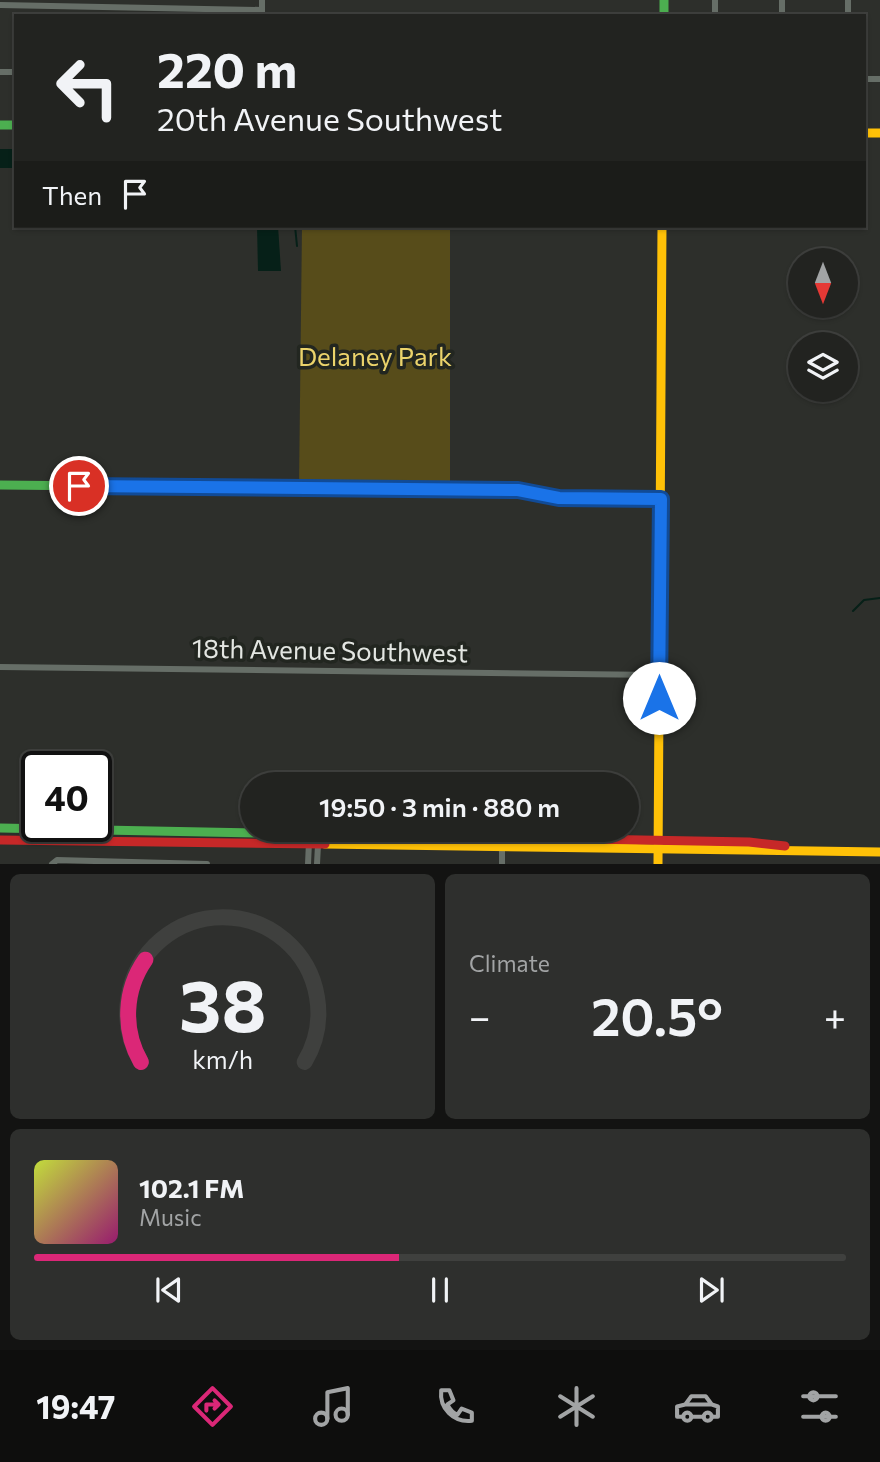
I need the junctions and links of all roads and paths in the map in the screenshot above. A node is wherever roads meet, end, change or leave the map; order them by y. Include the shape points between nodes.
1 (262, 0) edge
2 (0, 5) edge
3 (262, 13) edge
4 (662, 228) edge
5 (0, 485) edge
6 (661, 499) junction
7 (0, 667) edge
8 (660, 675) junction
9 (0, 828) edge
10 (240, 833) edge
11 (0, 840) edge
12 (502, 842) edge
13 (600, 842) edge
14 (313, 845) junction
15 (658, 845) junction
16 (502, 848) junction
17 (880, 852) edge
18 (52, 863) edge
19 (207, 863) edge
20 (308, 863) edge
21 (317, 863) edge
22 (502, 863) edge
23 (658, 863) edge

1 - 3 street
2 - 3 street
4 - 6 main road
5 - 6 main road via 518,490 559,498
6 - 8 main road
7 - 8 street, 18th Avenue Southwest
8 - 15 main road
9 - 10 main road
11 - 14 main road
12 - 16 street
13 - 15 main road
14 - 16 main road
14 - 20 street
14 - 21 street
15 - 16 main road
15 - 17 main road via 749,842 827,852
15 - 23 main road
16 - 22 street
18 - 19 street

